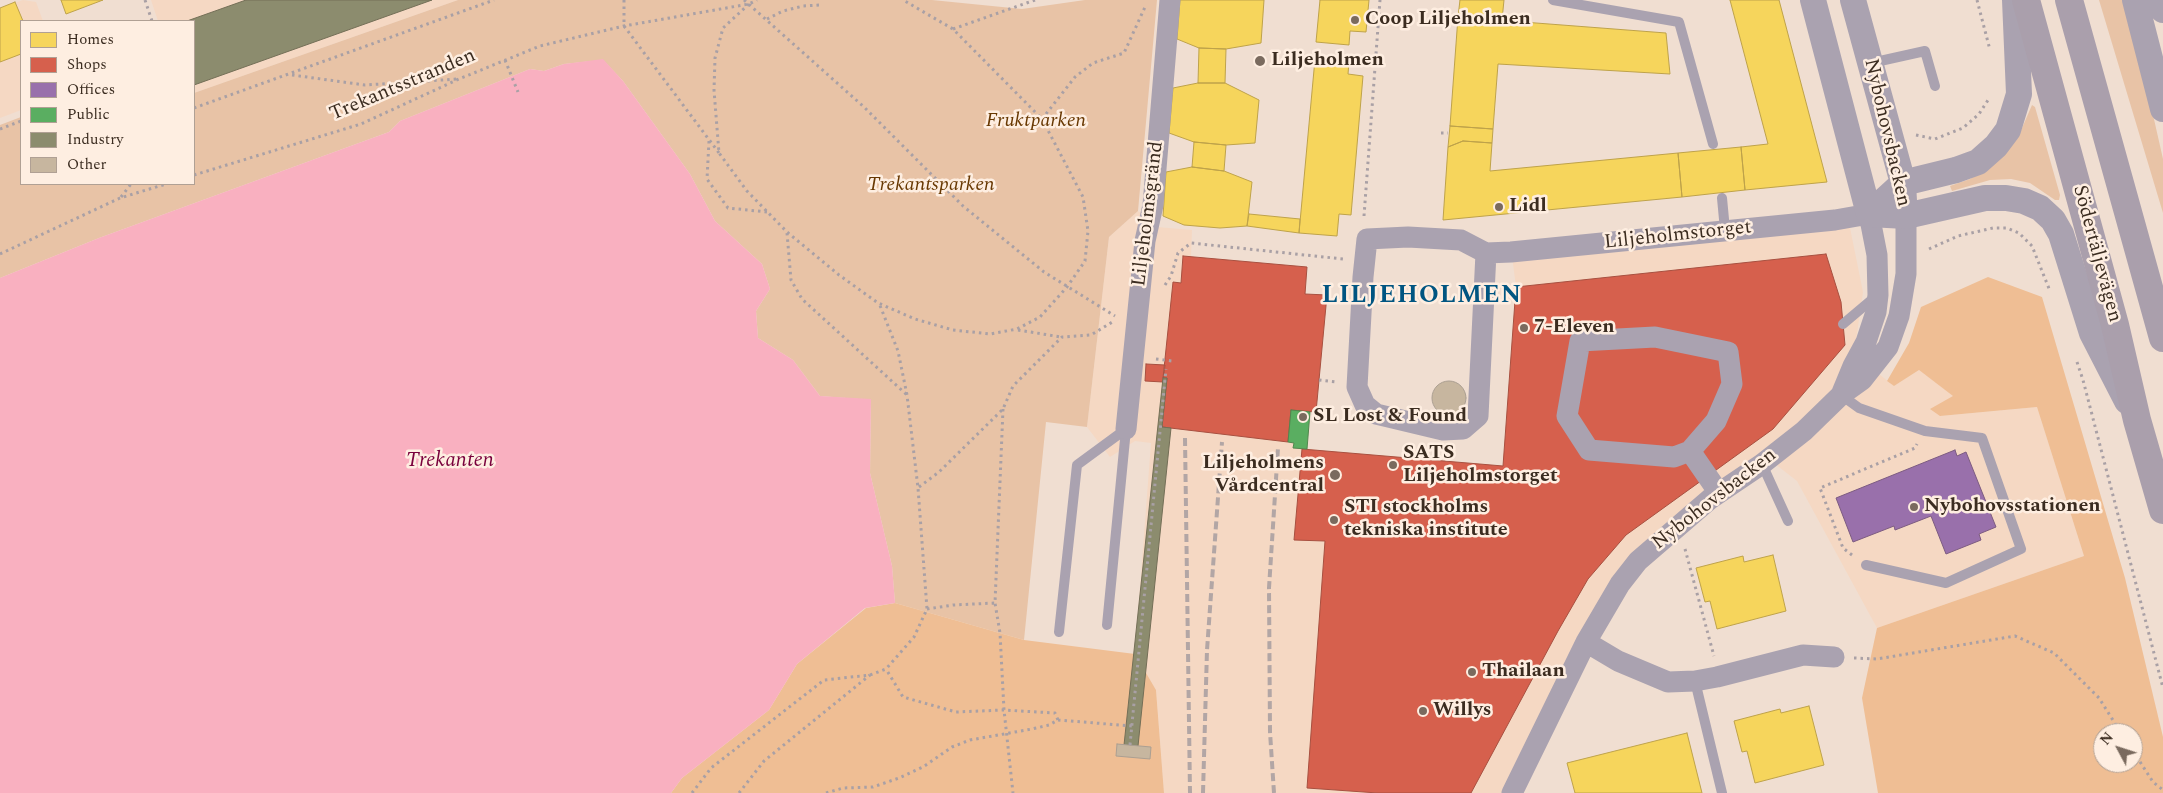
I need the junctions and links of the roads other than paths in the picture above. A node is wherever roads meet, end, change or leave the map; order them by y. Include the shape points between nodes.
1 (1170, 0) edge
2 (1553, 0) edge
3 (1813, 0) edge
4 (1853, 0) edge
5 (2015, 0) edge
6 (2026, 0) edge
7 (2069, 0) edge
8 (2135, 0) edge
9 (2160, 0) edge
10 (2163, 10) edge
11 (1870, 64) junction
12 (1935, 86) dead end
13 (2163, 109) edge
14 (1713, 144) dead end
15 (1902, 183) junction
16 (1722, 198) dead end
17 (1869, 214) junction
18 (1906, 216) junction
19 (2130, 216) junction
20 (1725, 230) junction
21 (1486, 253) junction
22 (2163, 291) edge
23 (1878, 295) junction
24 (1844, 324) dead end
25 (2163, 338) edge
26 (1842, 394) junction
27 (2137, 420) junction
28 (1126, 429) junction
29 (1690, 451) junction
30 (1762, 464) junction
31 (1719, 493) junction
32 (2163, 510) edge
33 (1788, 521) dead end
34 (1866, 565) road end
35 (1106, 625) dead end
36 (1059, 632) dead end
37 (1586, 642) junction
38 (1834, 657) road end
39 (1695, 681) junction
40 (1512, 793) edge
41 (1722, 793) edge

1 - 28 street, Liljeholmsgränd via 1152,205 1145,241
2 - 14 lane via 1679,22
3 - 17 street, Nybohovsbacken
4 - 11 street, Nybohovsbacken
5 - 15 street via 2019,94 2008,130 1978,162
6 - 27 main road, Södertäljevägen via 2115,324
7 - 19 main road, Södertäljevägen
8 - 13 street
9 - 10 street
11 - 12 lane via 1925,51
11 - 15 street, Nybohovsbacken
15 - 17 street
15 - 18 street, Nybohovsbacken
16 - 20 lane
17 - 18 street
17 - 20 street, Liljeholmstorget
17 - 23 street, Nybohovsbacken
18 - 26 street, Nybohovsbacken via 1906,274 1899,316 1888,347 1862,380
18 - 27 street via 1985,198 2024,201 2040,208 2053,220 2068,250 2092,332
19 - 22 main road
19 - 25 main road, Södertäljevägen
20 - 21 street, Liljeholmstorget
21 - 21 street via 1461,240 1367,239 1357,387 1365,406 1376,414 1443,430 1463,430 1478,416
23 - 24 lane
23 - 26 street, Nybohovsbacken via 1866,342 1852,366
26 - 30 street, Nybohovsbacken via 1804,431
26 - 34 lane via 1859,408 1925,430 1982,438 2021,550 1946,583
27 - 32 main road, Södertäljevägen
28 - 35 lane
28 - 36 lane via 1077,465
29 - 29 street via 1674,457 1589,450 1567,416 1580,341 1655,337 1728,352 1732,384 1716,422
29 - 31 street
30 - 31 street, Nybohovsbacken
30 - 33 lane
31 - 37 street, Nybohovsbacken via 1638,561 1620,584
37 - 39 street via 1618,661 1668,682
37 - 40 street, Nybohovsbacken
38 - 39 street via 1803,655
39 - 41 lane

